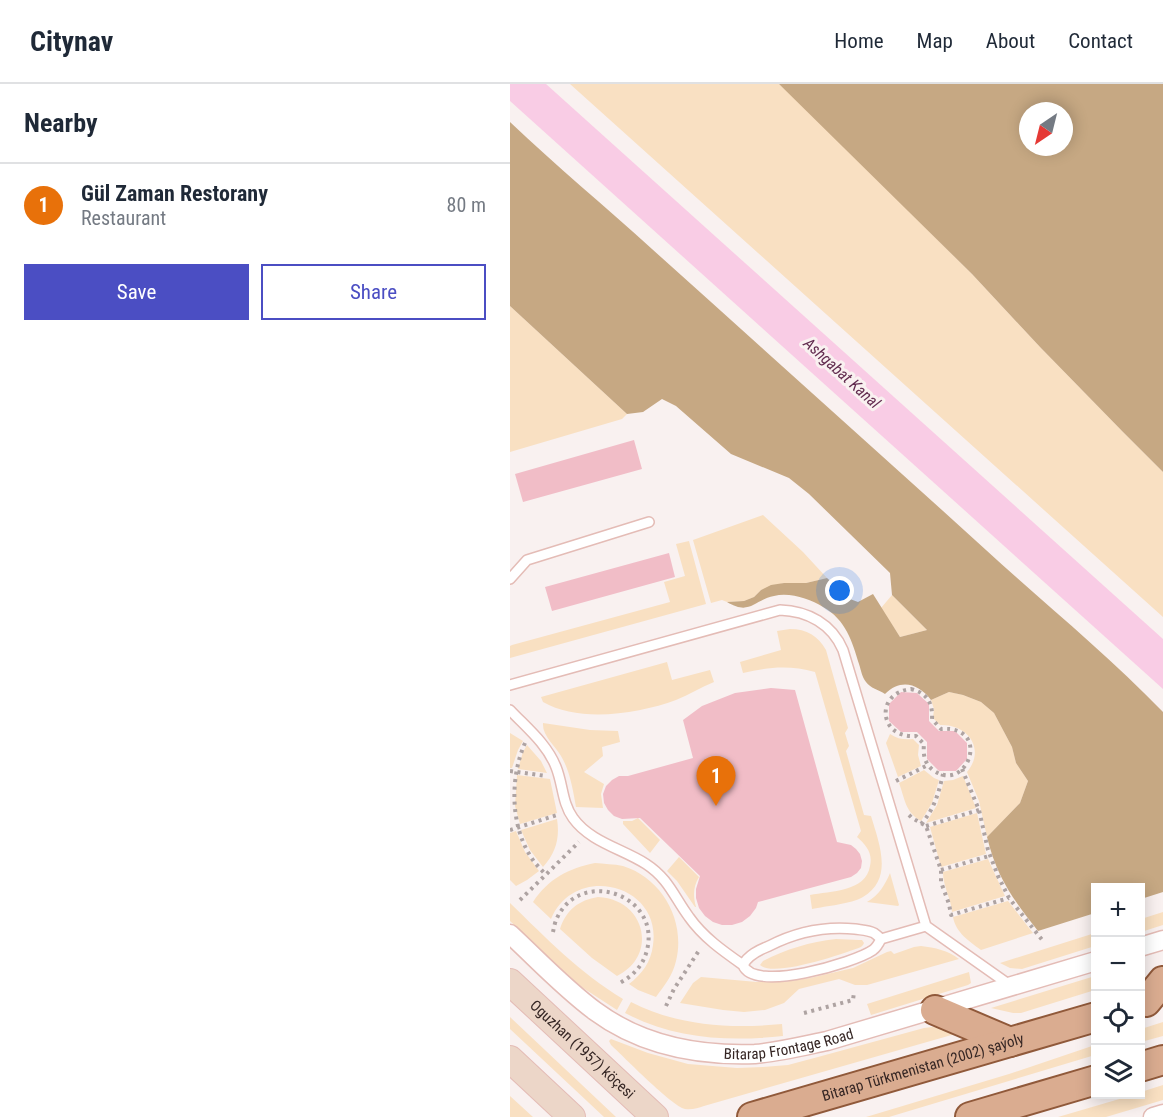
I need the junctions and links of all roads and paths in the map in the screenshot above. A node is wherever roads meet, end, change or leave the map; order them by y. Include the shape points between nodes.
1 (649, 522) dead end
2 (510, 579) edge
3 (510, 685) edge
4 (510, 710) edge
5 (886, 715) junction
6 (877, 718) dead end
7 (533, 734) junction
8 (928, 765) junction
9 (962, 769) junction
10 (512, 771) edge
11 (893, 772) dead end
12 (558, 774) junction
13 (943, 774) junction
14 (980, 810) junction
15 (569, 812) junction
16 (906, 812) dead end
17 (923, 825) junction
18 (518, 828) junction
19 (510, 830) edge
20 (588, 833) junction
21 (989, 856) junction
22 (940, 870) junction
23 (546, 875) junction
24 (1009, 898) junction
25 (520, 900) dead end
26 (926, 926) junction
27 (553, 932) dead end
28 (510, 934) edge
29 (707, 939) junction
30 (881, 939) junction
31 (1163, 940) edge
32 (1042, 941) dead end
33 (1145, 945) edge
34 (1091, 962) edge
35 (743, 965) junction
36 (510, 982) edge
37 (618, 984) dead end
38 (1011, 986) junction
39 (854, 992) dead end
40 (666, 1006) dead end
41 (935, 1010) junction
42 (804, 1013) dead end
43 (1091, 1018) edge
44 (1010, 1042) junction
45 (510, 1059) edge
46 (1163, 1060) edge
47 (1145, 1065) edge
48 (1091, 1081) edge
49 (1163, 1114) edge
50 (572, 1117) edge
51 (655, 1117) edge
52 (752, 1117) edge
53 (970, 1117) edge
54 (1153, 1117) edge

1 - 2 lane via 527,560
3 - 26 lane via 780,610 817,619 843,650
4 - 7 lane
5 - 6 path
5 - 8 path via 893,730 916,736 924,744
5 - 9 path via 886,707 895,693 919,691 926,696 932,719 941,729 957,730 969,742 970,758
7 - 10 path
7 - 12 lane
8 - 11 path via 896,781
8 - 13 path
9 - 13 path
9 - 14 path
10 - 12 path
10 - 18 path
12 - 15 lane
13 - 17 path
14 - 17 path
14 - 21 path
15 - 18 path
15 - 20 lane
16 - 17 path
17 - 22 path
18 - 19 path
18 - 23 path via 532,859
20 - 23 path
20 - 29 lane via 649,866 671,887 688,917
21 - 22 path
21 - 24 path
22 - 24 path via 951,915
23 - 25 path
24 - 32 path
26 - 30 lane
26 - 38 lane
27 - 37 path via 563,908 584,894 608,891 631,902 645,922 648,946 638,969
28 - 41 street, Bitarap Frontage Road via 596,1012 629,1032 681,1048 716,1053 785,1050
29 - 35 lane
29 - 40 path
30 - 35 lane via 864,930 811,931 787,937 751,955
30 - 35 lane via 875,949 857,958 803,974 758,975
31 - 33 street
34 - 38 street, Bitarap Frontage Road
36 - 51 main road, Oguzhan (1957) köçesi
38 - 41 street, Bitarap Frontage Road
39 - 42 path via 853,1000
41 - 44 main road
43 - 44 main road, Bitarap Türkmenistan (2002) şaýoly
44 - 52 main road, Bitarap Türkmenistan (2002) şaýoly
45 - 50 main road
46 - 47 main road
48 - 53 main road
49 - 54 street

